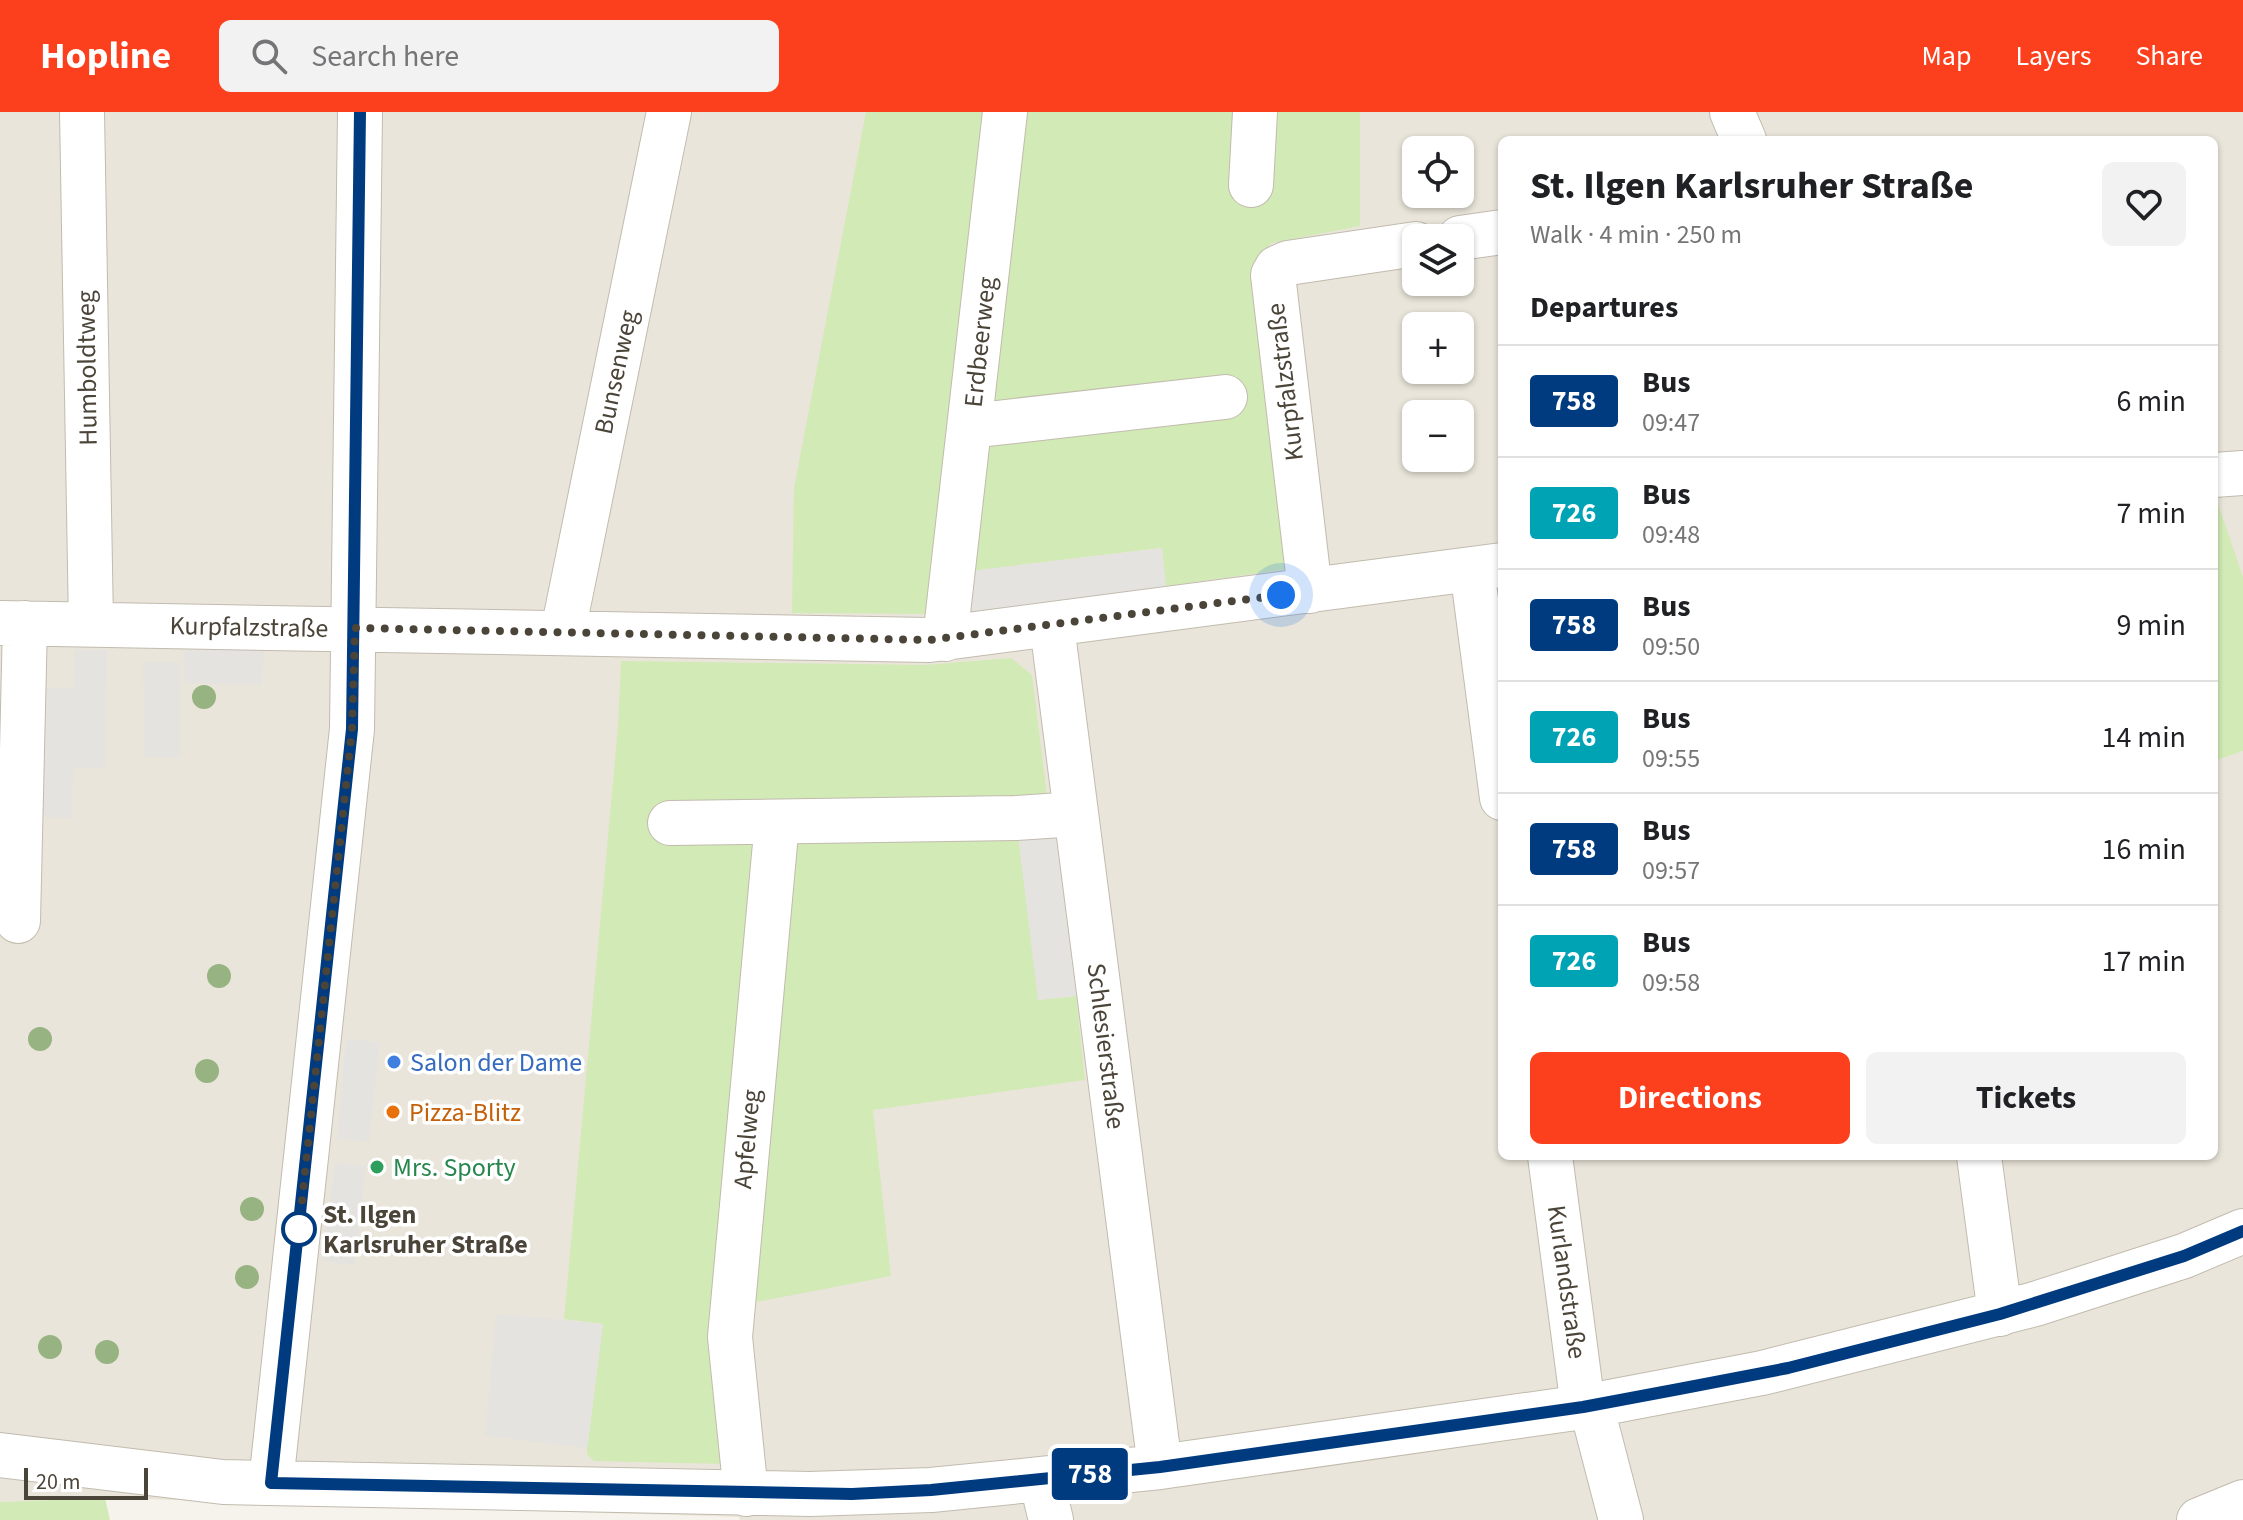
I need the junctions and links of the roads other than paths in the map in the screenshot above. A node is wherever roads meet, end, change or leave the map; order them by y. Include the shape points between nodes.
1 (82, 112) edge
2 (360, 112) edge
3 (669, 112) edge
4 (1005, 112) edge
5 (1255, 112) edge
6 (1732, 112) edge
7 (1742, 136) edge
8 (1251, 185) dead end
9 (1498, 233) edge
10 (1474, 236) edge
11 (1402, 246) edge
12 (1225, 397) dead end
13 (970, 426) junction
14 (2243, 474) edge
15 (2218, 475) edge
16 (1487, 567) edge
17 (1310, 591) junction
18 (13, 623) edge
19 (91, 624) junction
20 (1052, 626) junction
21 (355, 628) junction
22 (563, 631) junction
23 (945, 639) junction
24 (1498, 736) edge
25 (1076, 814) junction
26 (777, 822) junction
27 (670, 823) dead end
28 (18, 921) dead end
29 (1551, 1160) edge
30 (1980, 1160) edge
31 (2243, 1231) edge
32 (2000, 1314) junction
33 (1587, 1406) junction
34 (0, 1455) edge
35 (1160, 1467) junction
36 (744, 1474) junction
37 (271, 1483) junction
38 (1046, 1500) edge
39 (2243, 1502) edge
40 (1621, 1520) edge
41 (2199, 1520) edge

1 - 19 street, Humboldtweg
2 - 21 street
3 - 22 street, Bunsenweg
4 - 13 street, Erdbeerweg
5 - 8 street
6 - 7 street
9 - 10 street
11 - 17 street, Kurpfalzstraße via 1288,263 1273,275
12 - 13 street
13 - 23 street, Erdbeerweg
14 - 15 street
16 - 17 street, Kurpfalzstraße
16 - 24 street
17 - 20 street, Kurpfalzstraße
18 - 19 street, Kurpfalzstraße
18 - 28 street
19 - 21 street, Kurpfalzstraße
20 - 23 street, Kurpfalzstraße
20 - 25 street, Schlesierstraße
21 - 22 street, Kurpfalzstraße
21 - 37 street via 350,743
22 - 23 street, Kurpfalzstraße
25 - 26 street
25 - 35 street, Schlesierstraße
26 - 27 street
26 - 36 street, Apfelweg via 731,1306
29 - 33 street, Kurlandstraße
30 - 32 street
31 - 32 street via 2184,1256
32 - 33 street via 1788,1368
33 - 35 street
33 - 40 street, Kurlandstraße
34 - 37 street via 209,1482
35 - 38 street
36 - 37 street
36 - 38 street via 890,1492
39 - 41 street

